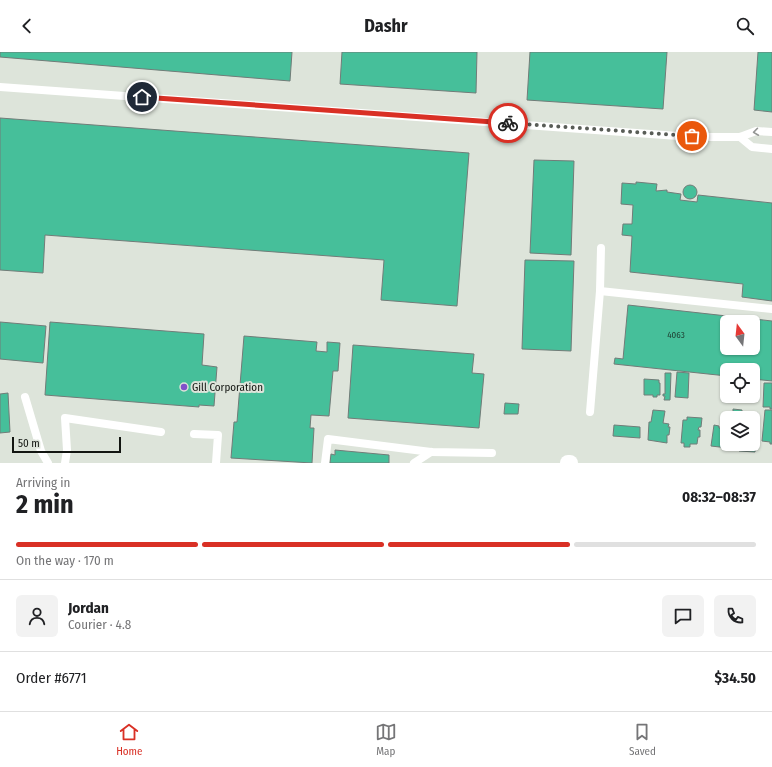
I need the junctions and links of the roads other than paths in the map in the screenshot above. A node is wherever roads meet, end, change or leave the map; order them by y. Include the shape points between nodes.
1 (0, 87) edge
2 (772, 132) edge
3 (740, 137) junction
4 (772, 149) edge
5 (601, 248) dead end
6 (600, 291) junction
7 (772, 309) edge
8 (25, 397) dead end
9 (590, 412) dead end
10 (161, 432) dead end
11 (194, 434) dead end
12 (431, 452) junction
13 (492, 453) dead end
14 (48, 463) edge
15 (65, 463) edge
16 (216, 463) edge
17 (325, 463) edge
18 (414, 463) edge

1 - 3 lane via 684,136
2 -> 3 lane via 756,131
3 - 4 lane via 752,147
5 - 6 lane
6 - 7 lane
6 - 9 lane
8 - 14 lane via 41,451
10 - 15 lane via 65,418
11 - 16 lane via 218,436
12 - 13 lane
12 - 17 lane via 328,439
12 - 18 lane

